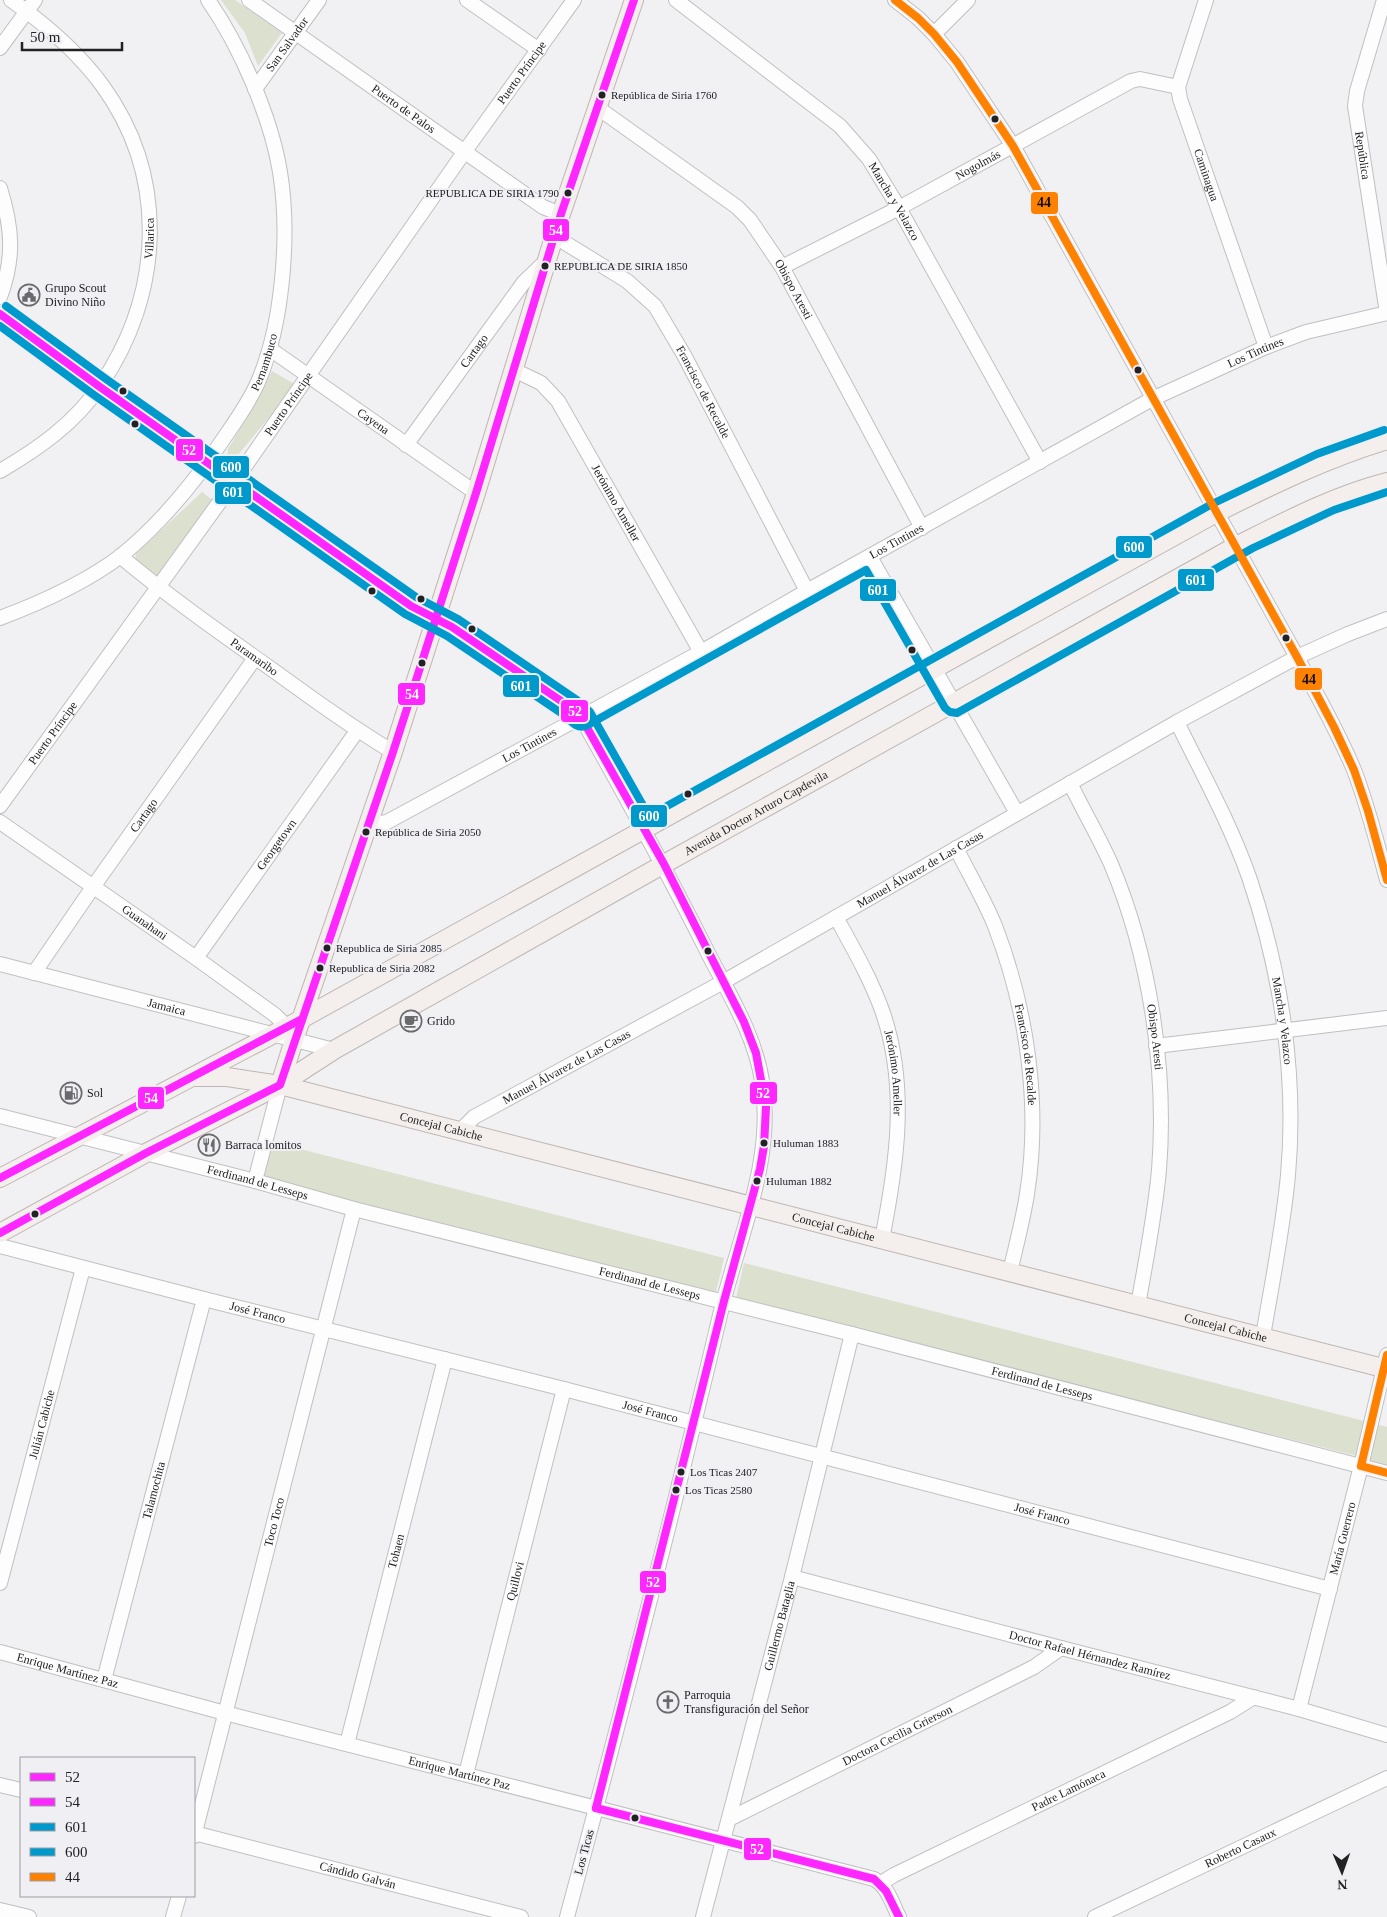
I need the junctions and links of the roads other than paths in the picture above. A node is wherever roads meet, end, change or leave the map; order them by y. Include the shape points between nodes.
1 (11, 0) edge
2 (208, 0) edge
3 (249, 0) edge
4 (319, 0) edge
5 (467, 0) edge
6 (574, 0) edge
7 (634, 0) edge
8 (676, 0) edge
9 (895, 0) edge
10 (968, 0) edge
11 (1206, 0) edge
12 (1384, 0) edge
13 (30, 6) edge
14 (296, 32) junction
15 (934, 34) junction
16 (0, 48) edge
17 (538, 50) junction
18 (1178, 87) junction
19 (255, 89) junction
20 (598, 108) junction
21 (1012, 146) junction
22 (465, 151) junction
23 (0, 188) edge
24 (899, 208) junction
25 (561, 214) junction
26 (554, 236) junction
27 (546, 261) junction
28 (782, 267) junction
29 (0, 297) edge
30 (1387, 313) edge
31 (0, 314) edge
32 (1266, 347) junction
33 (270, 349) junction
34 (514, 370) junction
35 (308, 376) junction
36 (100, 387) junction
37 (1152, 399) junction
38 (1387, 440) edge
39 (406, 445) junction
40 (208, 462) junction
41 (1040, 462) junction
42 (0, 471) edge
43 (234, 482) junction
44 (1387, 482) edge
45 (476, 493) junction
46 (1216, 513) junction
47 (922, 528) junction
48 (1234, 547) junction
49 (120, 556) junction
50 (870, 557) junction
51 (158, 588) junction
52 (807, 591) junction
53 (0, 618) edge
54 (435, 619) junction
55 (1387, 619) edge
56 (701, 652) junction
57 (1297, 657) junction
58 (255, 658) junction
59 (934, 670) junction
60 (954, 703) junction
61 (581, 717) junction
62 (1177, 722) junction
63 (357, 731) junction
64 (393, 752) junction
65 (1070, 783) junction
66 (0, 806) edge
67 (1017, 813) junction
68 (0, 822) edge
69 (367, 825) junction
70 (644, 830) junction
71 (956, 848) junction
72 (664, 864) junction
73 (1387, 880) edge
74 (93, 886) junction
75 (836, 917) junction
76 (196, 958) junction
77 (0, 964) edge
78 (34, 973) junction
79 (723, 982) junction
80 (1387, 1018) edge
81 (1285, 1029) junction
82 (289, 1030) junction
83 (1156, 1046) junction
84 (334, 1050) junction
85 (190, 1077) junction
86 (280, 1085) junction
87 (0, 1116) edge
88 (460, 1131) junction
89 (80, 1136) junction
90 (146, 1153) junction
91 (0, 1178) edge
92 (255, 1181) junction
93 (750, 1205) junction
94 (354, 1209) junction
95 (0, 1233) edge
96 (882, 1239) junction
97 (0, 1246) edge
98 (83, 1268) junction
99 (1010, 1272) junction
100 (204, 1300) junction
101 (724, 1301) junction
102 (1138, 1304) junction
103 (323, 1330) junction
104 (852, 1334) junction
105 (1263, 1336) junction
106 (445, 1360) junction
107 (1386, 1364) edge
108 (564, 1389) junction
109 (694, 1424) junction
110 (821, 1457) junction
111 (1361, 1466) junction
112 (1387, 1473) edge
113 (792, 1577) junction
114 (0, 1583) edge
115 (1330, 1589) junction
116 (1061, 1648) junction
117 (0, 1652) edge
118 (104, 1680) junction
119 (1254, 1698) junction
120 (1299, 1709) junction
121 (225, 1713) junction
122 (1387, 1735) edge
123 (347, 1744) junction
124 (466, 1774) junction
125 (1387, 1778) edge
126 (0, 1785) edge
127 (20, 1790) edge
128 (596, 1808) junction
129 (729, 1818) junction
130 (195, 1831) edge
131 (195, 1835) edge
132 (723, 1840) junction
133 (881, 1883) junction
134 (179, 1897) edge
135 (0, 1910) edge
136 (29, 1917) edge
137 (173, 1917) edge
138 (521, 1917) edge
139 (567, 1917) edge
140 (703, 1917) edge
141 (899, 1917) edge
142 (1095, 1917) edge

1 - 13 street, Villarica
2 - 19 street, Pernambuco via 218,13
3 - 14 street, Puerto de Palos
4 - 14 street, San Salvador
5 - 17 street
6 - 17 street, Puerto Príncipe
7 - 20 main road
8 - 24 street, Mancha y Velazco via 840,126 869,160
9 - 15 street
10 - 15 street
11 - 18 street
12 - 30 street, República via 1355,106
13 - 16 street
13 - 36 street, Villarica via 103,86 129,133 147,186 149,262 139,310 118,358
14 - 19 street, San Salvador
14 - 22 street, Puerto de Palos
15 - 21 street via 970,81
17 - 22 street, Puerto Príncipe
18 - 21 street, Nogolmás via 1140,79 1130,81
18 - 32 street, Caminagua
19 - 33 street, Pernambuco via 280,172 283,221 282,270
20 - 25 main road
20 - 28 street, Obispo Aresti via 737,207 750,220
21 - 24 street, Nogolmás
21 - 37 street
22 - 25 street, Puerto de Palos via 543,206
22 - 35 street, Puerto Príncipe
23 - 29 street via 12,242
24 - 28 street, Nogolmás
24 - 41 street, Mancha y Velazco
25 - 26 main road
26 - 27 main road
26 - 52 street, Francisco de Recalde via 627,281 654,306 684,355
27 - 34 main road
27 - 39 street, Cartago via 524,282
28 - 47 street, Obispo Aresti
30 - 32 street, Los Tintines via 1306,332
31 - 36 street
32 - 37 street, Los Tintines
33 - 35 street, Cayena
33 - 40 street, Pernambuco via 257,384
34 - 45 main road
34 - 56 street, Jerónimo Ameller via 541,383 558,401
35 - 39 street, Cayena
35 - 43 street, Puerto Príncipe
36 - 40 street
36 - 42 street, Villarica via 61,430 27,456
37 - 41 street, Los Tintines
37 - 46 street
38 - 46 main road via 1343,454
39 - 45 street, Cayena
40 - 43 street
40 - 49 street, Pernambuco via 149,531
41 - 47 street, Los Tintines
43 - 51 street, Puerto Príncipe
43 - 54 street via 411,606
44 - 48 main road, Avenida Doctor Arturo Capdevila via 1329,501
45 - 54 main road
46 - 48 street
46 - 59 main road
47 - 50 street, Los Tintines
48 - 57 street
48 - 60 main road, Avenida Doctor Arturo Capdevila
49 - 51 street, Paramaribo
49 - 53 street, Pernambuco via 74,584
50 - 52 street, Los Tintines
50 - 59 street
51 - 58 street, Paramaribo
51 - 66 street, Puerto Príncipe
52 - 56 street, Los Tintines
54 - 61 street via 452,627
54 - 64 main road
55 - 57 street, Manuel Álvarez de Las Casas
56 - 61 street, Los Tintines
57 - 62 street, Manuel Álvarez de Las Casas
57 - 73 street via 1353,768
58 - 63 street, Paramaribo
58 - 74 street, Cartago
59 - 60 street
59 - 70 main road
60 - 67 street
60 - 72 main road, Avenida Doctor Arturo Capdevila
61 - 69 street, Los Tintines via 387,822
61 - 70 street, Los Ticas
62 - 65 street, Manuel Álvarez de Las Casas
62 - 81 street, Mancha y Velazco via 1227,822 1248,875 1268,944
63 - 64 street, Paramaribo
63 - 76 street, Georgetown
64 - 69 main road
65 - 67 street, Manuel Álvarez de Las Casas
65 - 83 street, Obispo Aresti via 1111,865 1129,915 1150,1001
67 - 71 street, Manuel Álvarez de Las Casas
68 - 74 street, Guanahani
69 - 82 main road
70 - 72 street, Los Ticas
70 - 82 main road
71 - 75 street, Manuel Álvarez de Las Casas
71 - 99 street, Francisco de Recalde via 994,924 1004,952 1015,985 1027,1053 1032,1112 1031,1162 1028,1193
72 - 79 street, Los Ticas
72 - 84 main road, Avenida Doctor Arturo Capdevila
74 - 76 street, Guanahani
74 - 78 street, Cartago
75 - 79 street, Manuel Álvarez de Las Casas
75 - 96 street, Jerónimo Ameller via 875,991 892,1049 897,1081 897,1156
76 - 82 street, Guanahani via 275,1015
77 - 78 street, Jamaica
78 - 82 street, Jamaica
79 - 88 street, Manuel Álvarez de Las Casas via 474,1117
79 - 93 street, Los Ticas via 756,1053 766,1107 764,1146
80 - 81 street
81 - 83 street
81 - 105 street, Mancha y Velazco via 1290,1116 1288,1173 1282,1230
82 - 84 street, Jamaica
82 - 85 main road
82 - 86 main road
83 - 102 street, Obispo Aresti via 1160,1096 1159,1168
84 - 86 main road, Avenida Doctor Arturo Capdevila
85 - 86 main road, Concejal Cabiche via 228,1077
85 - 89 main road
86 - 88 main road, Concejal Cabiche
86 - 90 main road, Avenida Doctor Arturo Capdevila
86 - 92 street
87 - 89 street, Ferdinand de Lesseps
88 - 93 main road, Concejal Cabiche
89 - 90 street, Ferdinand de Lesseps
89 - 91 main road
90 - 92 street, Ferdinand de Lesseps
90 - 95 main road, Avenida Doctor Arturo Capdevila
92 - 94 street, Ferdinand de Lesseps
93 - 96 main road, Concejal Cabiche
93 - 101 street, Los Ticas
94 - 101 street, Ferdinand de Lesseps
94 - 103 street, Toco Toco
96 - 99 main road, Concejal Cabiche
97 - 98 street, José Franco
98 - 100 street, José Franco
98 - 114 street, Julián Cabiche
99 - 102 main road, Concejal Cabiche
100 - 103 street, José Franco
100 - 118 street, Talamochita
101 - 104 street, Ferdinand de Lesseps
101 - 109 street, Los Ticas
102 - 105 main road, Concejal Cabiche
103 - 106 street, José Franco
103 - 121 street, Toco Toco
104 - 110 street, Guillermo Bataglia
104 - 111 street, Ferdinand de Lesseps
105 - 107 main road, Concejal Cabiche
106 - 108 street, José Franco
106 - 123 street, Tohaen
107 - 111 street, María Guerrero
108 - 109 street, José Franco
108 - 124 street, Quillovi
109 - 110 street, José Franco
109 - 128 street, Los Ticas
110 - 113 street, Guillermo Bataglia
110 - 115 street, José Franco
111 - 112 street, Ferdinand de Lesseps
111 - 115 street, María Guerrero
113 - 116 street, Doctor Rafael Hérnandez Ramírez
113 - 129 street, Guillermo Bataglia
115 - 120 street, María Guerrero
116 - 119 street, Doctor Rafael Hérnandez Ramírez
116 - 129 street, Doctora Cecilia Grierson via 1034,1667
117 - 118 street, Enrique Martínez Paz
118 - 121 street, Enrique Martínez Paz
119 - 120 street, Doctor Rafael Hérnandez Ramírez
119 - 133 street, Padre Lamónaca
120 - 122 street, Doctor Rafael Hérnandez Ramírez
121 - 123 street, Enrique Martínez Paz
121 - 130 street, Toco Toco
123 - 124 street, Enrique Martínez Paz
124 - 128 street, Enrique Martínez Paz
125 - 142 street, Roberto Casaux
126 - 127 street
128 - 132 street, Enrique Martínez Paz
128 - 139 street, Los Ticas
129 - 132 street, Guillermo Bataglia
131 - 138 street, Cándido Galván
132 - 133 street, Enrique Martínez Paz
132 - 140 street, Guillermo Bataglia
133 - 141 street
134 - 137 street
135 - 136 street

